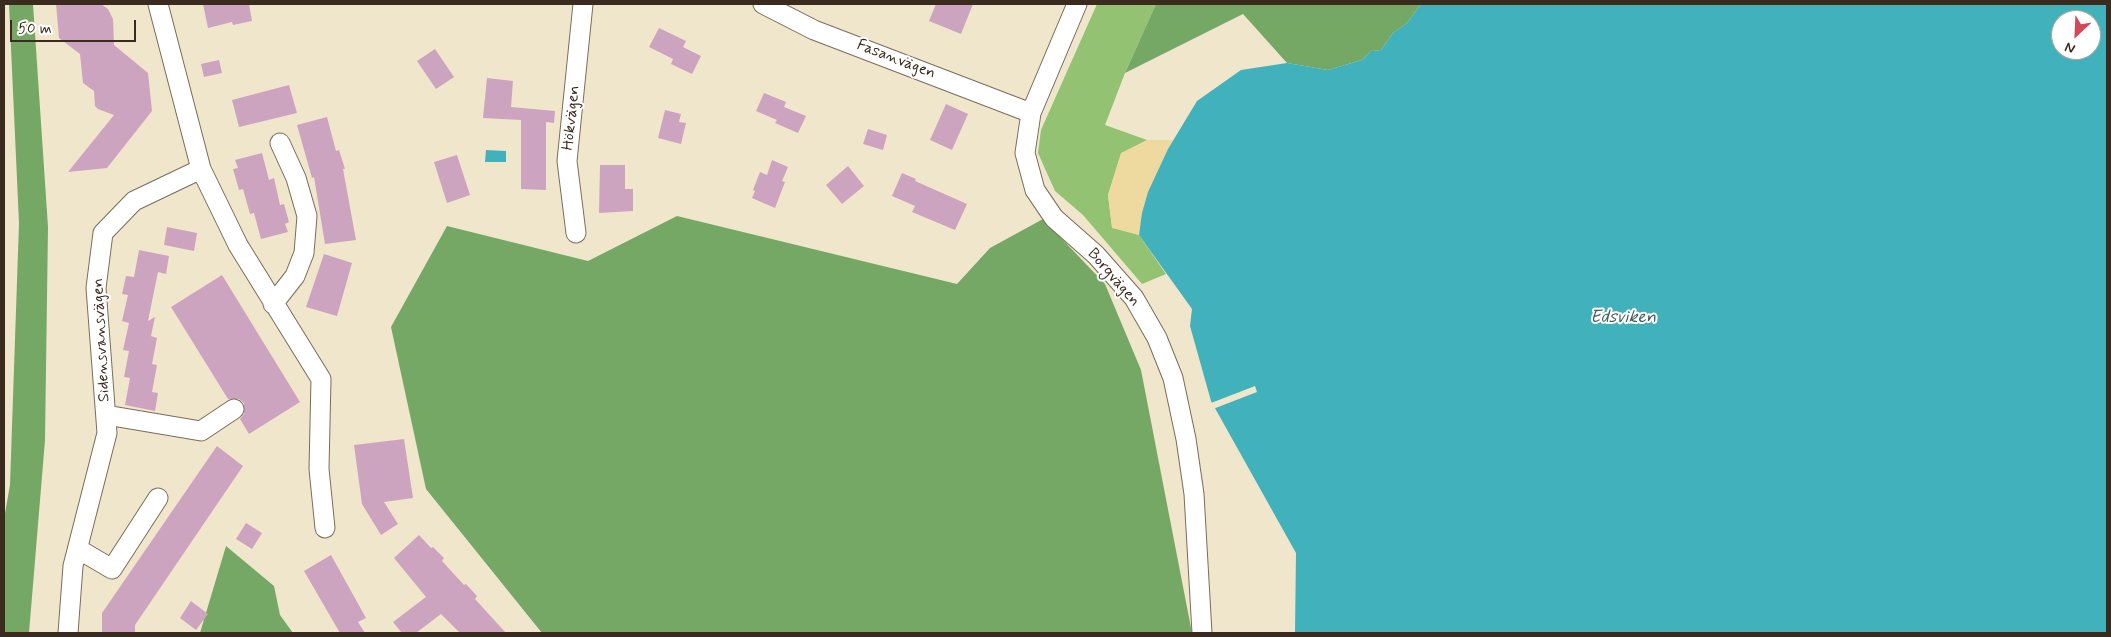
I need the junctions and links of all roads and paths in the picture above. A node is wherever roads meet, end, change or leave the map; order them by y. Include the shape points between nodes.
1 (158, 4) edge
2 (583, 4) edge
3 (763, 4) edge
4 (1077, 4) edge
5 (1030, 113) junction
6 (280, 143) dead end
7 (201, 169) junction
8 (576, 233) dead end
9 (273, 304) junction
10 (234, 410) dead end
11 (106, 415) junction
12 (158, 498) dead end
13 (325, 528) dead end
14 (78, 549) junction
15 (68, 633) edge
16 (1202, 633) edge

1 - 7 street
2 - 8 street, Hökvägen via 567,161
3 - 5 street, Fasanvägen via 814,30
4 - 5 street, Borgvägen
5 - 16 street, Borgvägen via 1025,153 1035,190 1054,218 1096,255 1134,298 1157,338 1173,378 1194,494
6 - 9 street via 296,178 307,216 304,253 295,276
7 - 9 street via 238,245
7 - 11 street, Sidensvansvägen via 134,201 103,232 96,288
9 - 13 street via 321,379 320,469
10 - 11 street, Sidensvansvägen via 201,431
11 - 14 street, Sidensvansvägen via 107,433
12 - 14 street via 112,568
14 - 15 street, Sidensvansvägen via 73,566

